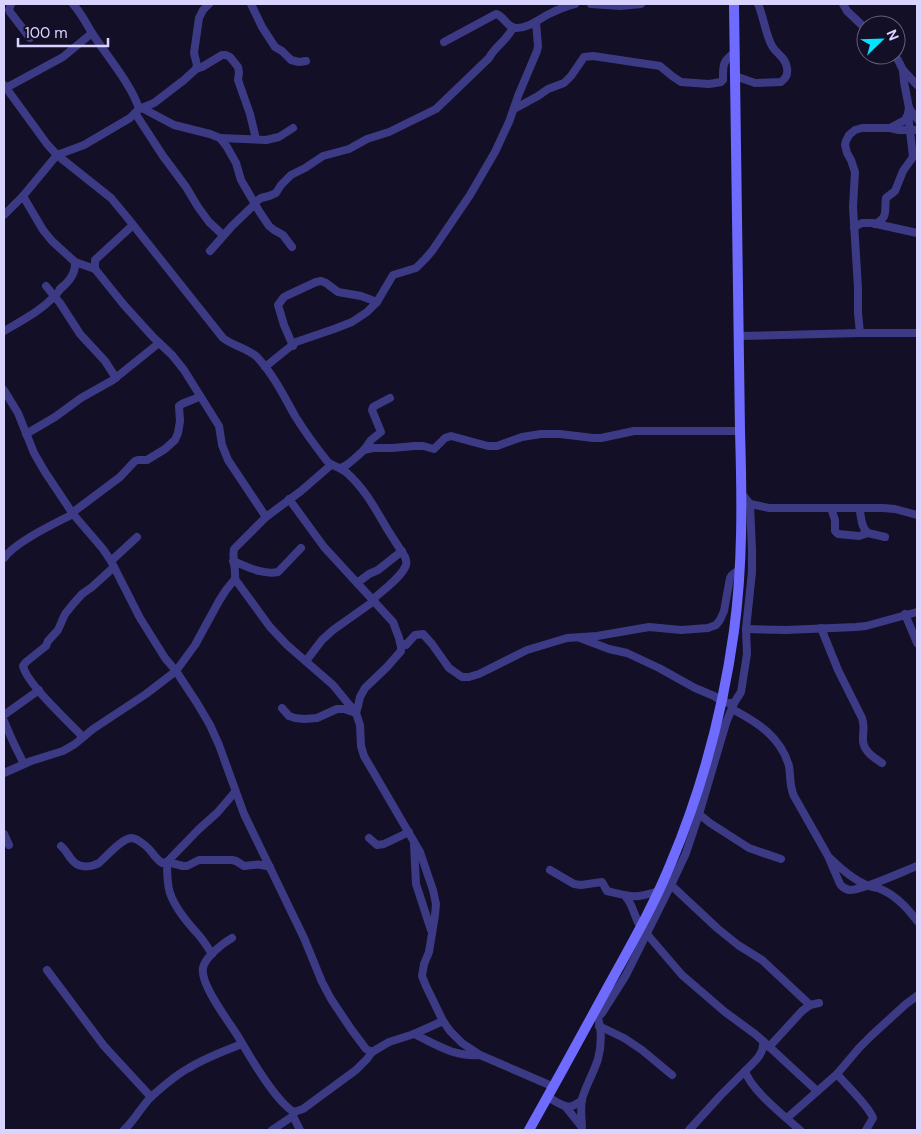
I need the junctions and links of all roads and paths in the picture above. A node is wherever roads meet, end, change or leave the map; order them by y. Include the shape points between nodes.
1 (11, 4) edge
2 (86, 4) edge
3 (209, 4) edge
4 (251, 4) edge
5 (575, 4) edge
6 (591, 4) edge
7 (641, 4) edge
8 (734, 4) edge
9 (758, 4) edge
10 (843, 4) edge
11 (562, 6) edge
12 (76, 7) edge
13 (856, 20) edge
14 (536, 22) junction
15 (513, 27) junction
16 (92, 33) junction
17 (30, 38) dead end
18 (444, 42) dead end
19 (734, 53) junction
20 (306, 61) dead end
21 (900, 65) edge
22 (196, 69) junction
23 (903, 70) junction
24 (735, 76) junction
25 (917, 85) edge
26 (4, 88) edge
27 (514, 109) junction
28 (139, 110) junction
29 (909, 111) junction
30 (917, 119) edge
31 (292, 128) dead end
32 (890, 128) junction
33 (914, 130) edge
34 (220, 138) junction
35 (256, 139) junction
36 (57, 155) junction
37 (23, 196) junction
38 (254, 204) junction
39 (4, 215) edge
40 (875, 224) junction
41 (133, 225) junction
42 (854, 227) junction
43 (917, 233) edge
44 (223, 235) junction
45 (292, 247) dead end
46 (210, 251) dead end
47 (75, 262) junction
48 (95, 270) junction
49 (62, 287) junction
50 (54, 297) junction
51 (377, 302) junction
52 (4, 331) edge
53 (860, 333) junction
54 (917, 333) edge
55 (739, 336) junction
56 (159, 343) junction
57 (293, 346) junction
58 (265, 367) junction
59 (116, 378) junction
60 (4, 390) edge
61 (200, 396) junction
62 (390, 398) dead end
63 (740, 431) junction
64 (26, 434) junction
65 (364, 450) junction
66 (331, 465) junction
67 (341, 468) junction
68 (742, 494) junction
69 (289, 499) junction
70 (750, 504) junction
71 (831, 508) junction
72 (859, 508) junction
73 (72, 514) junction
74 (917, 515) edge
75 (266, 517) junction
76 (868, 533) junction
77 (137, 537) dead end
78 (885, 537) dead end
79 (301, 548) dead end
80 (402, 551) junction
81 (4, 558) edge
82 (233, 561) junction
83 (113, 564) junction
84 (740, 569) junction
85 (235, 579) junction
86 (357, 583) junction
87 (373, 601) junction
88 (917, 608) edge
89 (917, 612) edge
90 (748, 613) junction
91 (906, 614) junction
92 (821, 628) junction
93 (746, 629) junction
94 (763, 629) junction
95 (578, 637) junction
96 (400, 642) junction
97 (917, 643) edge
98 (306, 661) junction
99 (176, 671) junction
100 (39, 690) junction
101 (722, 701) junction
102 (733, 706) junction
103 (282, 708) dead end
104 (356, 713) junction
105 (4, 715) edge
106 (4, 721) edge
107 (83, 736) junction
108 (882, 763) dead end
109 (24, 764) junction
110 (4, 773) edge
111 (235, 792) junction
112 (699, 814) junction
113 (4, 834) edge
114 (411, 836) junction
115 (369, 838) dead end
116 (9, 844) dead end
117 (62, 846) dead end
118 (828, 856) junction
119 (781, 859) dead end
120 (167, 862) junction
121 (270, 866) junction
122 (917, 866) edge
123 (550, 870) dead end
124 (671, 886) junction
125 (867, 886) junction
126 (659, 891) junction
127 (626, 896) junction
128 (917, 921) edge
129 (644, 930) junction
130 (432, 931) junction
131 (232, 938) dead end
132 (212, 954) junction
133 (47, 970) dead end
134 (917, 996) edge
135 (819, 1003) dead end
136 (810, 1005) junction
137 (597, 1014) junction
138 (443, 1021) junction
139 (600, 1026) junction
140 (414, 1034) junction
141 (242, 1044) junction
142 (766, 1044) junction
143 (372, 1052) junction
144 (480, 1055) junction
145 (745, 1071) junction
146 (837, 1074) junction
147 (672, 1075) dead end
148 (554, 1087) junction
149 (817, 1092) junction
150 (548, 1096) junction
151 (151, 1097) junction
152 (582, 1100) junction
153 (565, 1106) junction
154 (293, 1114) junction
155 (787, 1118) junction
156 (582, 1129) edge
157 (124, 1130) edge
158 (272, 1130) edge
159 (300, 1130) edge
160 (529, 1130) edge
161 (689, 1130) edge
162 (800, 1130) edge
163 (866, 1130) edge

1 - 17 street via 10,12
2 - 12 street
3 - 22 street via 199,18 194,52
4 - 20 street via 275,47 291,60
5 - 11 street
6 - 7 street
8 - 19 main road
9 - 24 street via 770,44 785,62 787,76 781,82 755,83
10 - 13 street
11 - 14 street
12 - 16 street
14 - 15 street
14 - 27 street via 537,51
15 - 18 street via 496,14
15 - 38 street via 489,58 436,109 349,149 323,156 291,175 273,195
16 - 26 street via 63,57
16 - 28 street
19 - 24 main road
19 - 27 street via 724,62 723,80 709,84 681,82 660,66 584,57 567,80
21 - 23 street
22 - 28 street via 160,99
22 - 35 street via 222,55 234,61
23 - 25 street
23 - 29 street
24 - 55 main road
26 - 36 street
27 - 51 street via 478,182 432,252 416,268 394,275
28 - 34 street via 174,126
28 - 36 street via 84,146
28 - 44 street via 163,156 209,222
29 - 30 street
29 - 32 street via 905,120
29 - 33 street
31 - 35 street via 278,137
32 - 33 street
32 - 42 street via 855,130 846,141 855,172
33 - 40 street via 913,157 895,191 886,198 884,217
34 - 35 street
34 - 38 street via 236,163
36 - 37 street
36 - 41 street via 111,198
37 - 39 street
37 - 47 street via 43,230
38 - 44 street
38 - 45 street via 269,226 283,235
40 - 42 street via 866,222
40 - 43 street
41 - 48 street via 95,260
41 - 58 street via 223,338 254,355
42 - 53 street
44 - 46 street
47 - 48 street
47 - 49 street via 70,280
48 - 56 street
49 - 50 street
49 - 50 street via 56,290 43,284
50 - 52 street
50 - 59 street
51 - 57 street via 352,322 296,342
51 - 57 street via 338,292 321,281 284,297 278,305
53 - 54 street
53 - 55 street
55 - 63 main road
56 - 59 street
56 - 61 street via 184,370
57 - 58 street
58 - 66 street
59 - 64 street
60 - 64 street
61 - 73 street via 179,406 178,433 165,450 147,460 135,462
61 - 75 street via 219,426 228,458
62 - 65 street via 373,408 381,432
63 - 65 street via 634,431 601,438 541,434 497,446 451,436 434,449 415,446
63 - 68 main road
64 - 73 street via 34,453
65 - 67 street
66 - 67 street
66 - 69 street
67 - 80 street via 374,504
68 - 70 street
68 - 84 main road
69 - 75 street
69 - 86 street via 324,547
70 - 71 street via 769,508
70 - 90 street via 752,572
71 - 72 street
71 - 76 street via 838,534 859,536
72 - 74 street via 889,509
72 - 76 street via 863,528
73 - 81 street via 33,536
73 - 83 street
75 - 82 street via 234,549
76 - 78 street
77 - 83 street
79 - 82 street via 278,572 273,573 259,572
80 - 86 street
80 - 87 street via 406,565 401,574
82 - 85 street
83 - 99 street via 140,618
83 - 100 street via 78,598 46,646 24,664 25,673
84 - 95 street via 730,578 720,620 708,628 645,627
84 - 101 main road
85 - 98 street via 270,627
85 - 99 street
86 - 87 street
87 - 96 street via 393,622
87 - 98 street via 333,630
88 - 91 street
89 - 91 street
90 - 93 street
90 - 94 street
91 - 92 street via 866,626
91 - 97 street
92 - 94 street
92 - 108 street via 865,726 863,740 866,750
93 - 94 street
93 - 102 street via 743,682
95 - 96 street via 534,647 469,677 462,677 449,668 422,634 415,635 405,645
95 - 101 street via 627,653
96 - 104 street via 399,654 364,688
98 - 104 street via 333,685
99 - 107 street
99 - 111 street via 210,726
100 - 105 street
100 - 107 street
101 - 102 street
101 - 126 main road via 696,796
102 - 112 street
102 - 118 street via 772,736 782,750 788,762 794,796
103 - 104 street via 289,716 304,719 317,718 337,709
104 - 114 street via 364,756
106 - 109 street
107 - 109 street via 64,751
109 - 110 street
111 - 120 street
111 - 121 street
112 - 119 street via 748,848
112 - 124 street
113 - 116 street
114 - 115 street via 377,845
114 - 130 street via 416,884
114 - 130 street via 420,852 435,897
117 - 120 street via 75,863 96,865 130,838 148,847 158,861
118 - 125 street
118 - 125 street via 843,887 855,890
120 - 121 street via 187,866 200,860 232,860 244,866
120 - 132 street via 170,894
121 - 143 street via 331,999 362,1044
122 - 125 street
123 - 127 street via 574,884 602,882 607,891
124 - 129 street
124 - 136 street via 717,928 762,960
125 - 128 street via 892,896
126 - 127 street via 646,896
126 - 129 main road
127 - 129 street
129 - 137 main road
129 - 142 street via 682,975
130 - 138 street via 422,976
131 - 132 street
132 - 141 street via 204,964 203,973 214,999
133 - 151 street via 104,1046
134 - 146 street via 872,1034
135 - 136 street
136 - 142 street
137 - 139 street
137 - 148 main road
138 - 140 street
138 - 144 street via 462,1043
139 - 147 street via 642,1050
139 - 152 street via 598,1059
140 - 143 street
140 - 144 street via 454,1053
141 - 151 street via 186,1069
141 - 154 street
142 - 145 street
142 - 149 street
143 - 154 street via 343,1080
144 - 148 street
145 - 155 street via 750,1082
145 - 161 street
146 - 149 street
146 - 163 street via 872,1115
148 - 150 main road
149 - 155 street
150 - 153 street
150 - 160 main road
151 - 157 street
152 - 153 street via 571,1107
152 - 156 street
153 - 156 street
154 - 158 street
154 - 159 street
155 - 162 street

